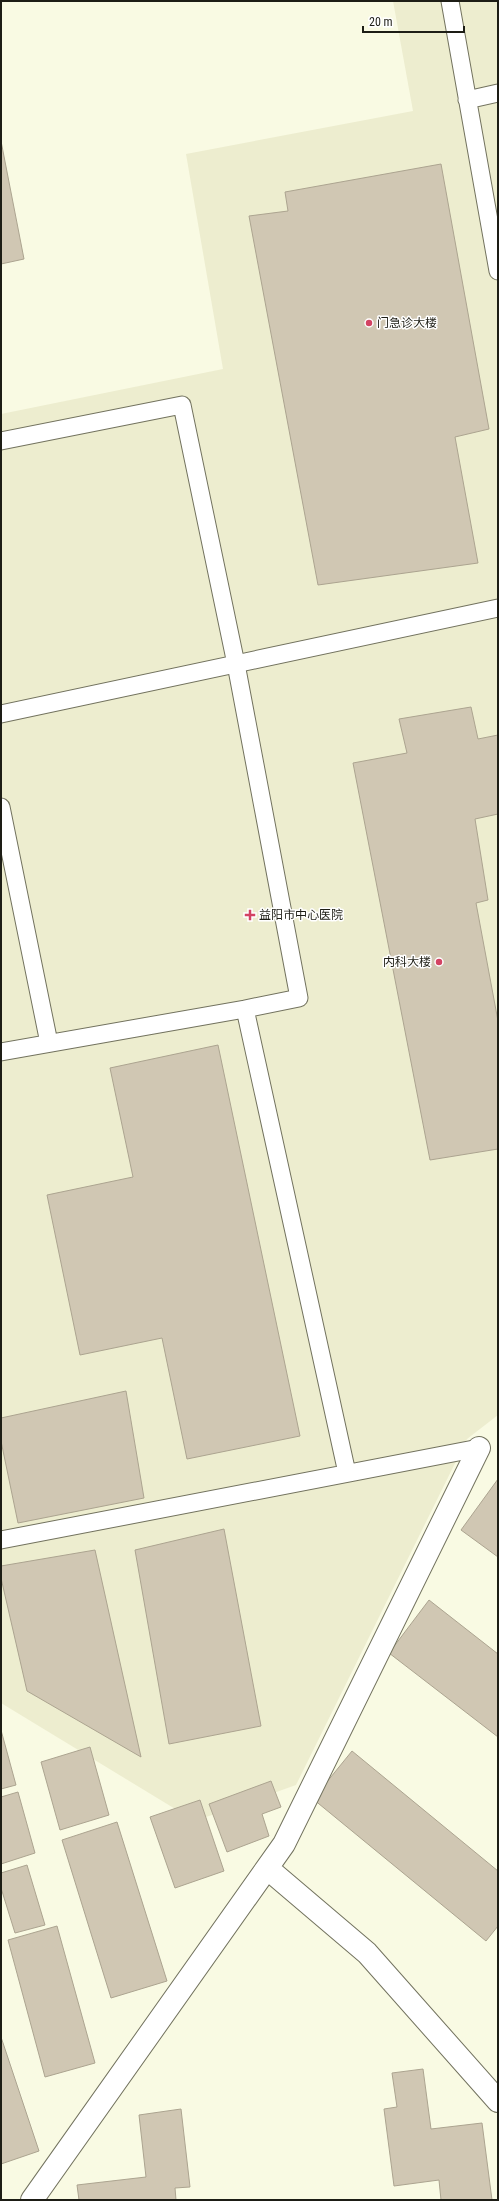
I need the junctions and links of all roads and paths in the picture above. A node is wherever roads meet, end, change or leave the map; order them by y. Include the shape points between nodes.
1 (450, 1) edge
2 (498, 94) edge
3 (467, 100) junction
4 (498, 271) edge
5 (1, 441) edge
6 (498, 608) edge
7 (236, 664) junction
8 (1, 714) edge
9 (1, 807) edge
10 (245, 1009) junction
11 (49, 1043) junction
12 (1, 1052) edge
13 (479, 1448) joint
14 (347, 1473) junction
15 (1, 1540) edge
16 (267, 1868) junction
17 (498, 2101) edge
18 (32, 2200) edge

1 - 3 lane
2 - 3 lane
3 - 4 lane
5 - 7 lane via 182,405
6 - 7 lane
7 - 8 lane
7 - 10 lane via 299,998
9 - 11 lane
10 - 11 lane
10 - 14 lane
11 - 12 lane
13 - 14 lane
13 - 16 street via 284,1844
14 - 15 lane
16 - 17 street via 367,1952
16 - 18 street

